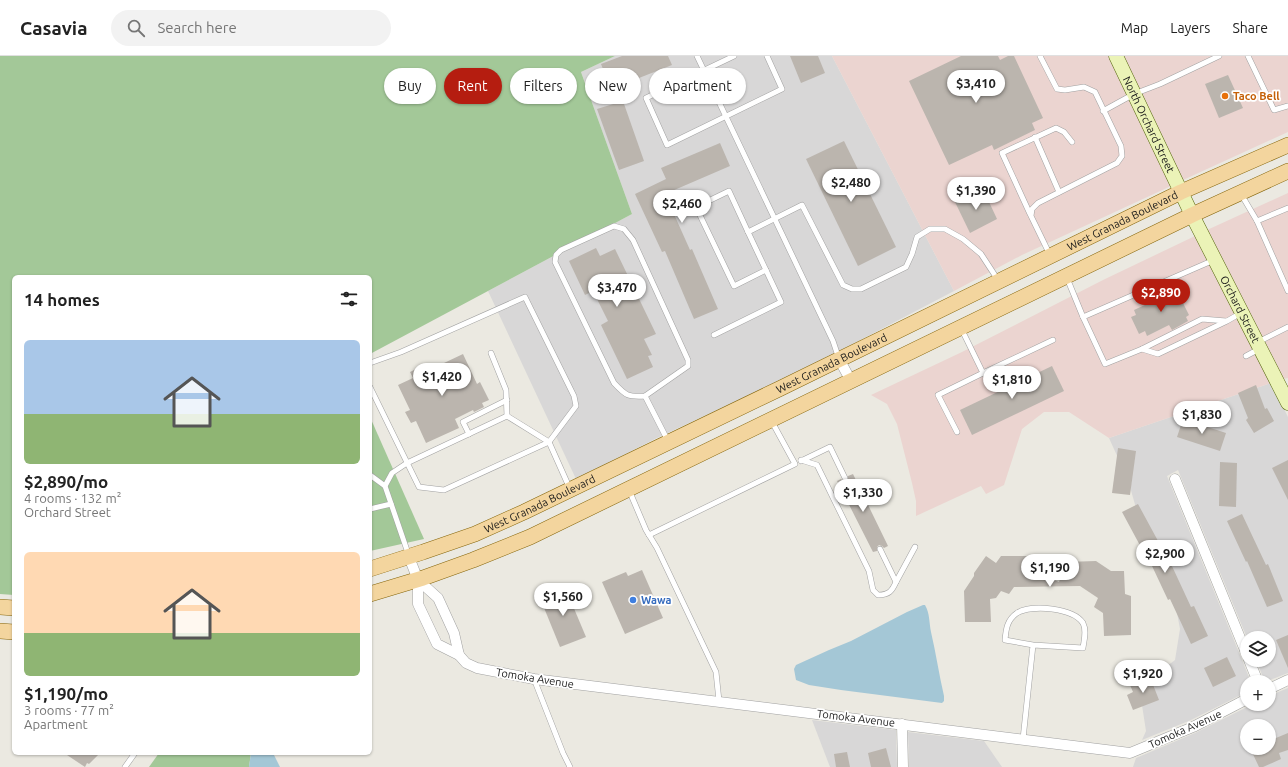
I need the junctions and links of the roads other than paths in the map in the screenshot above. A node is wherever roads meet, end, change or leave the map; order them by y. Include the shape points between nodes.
1 (696, 56) edge
2 (734, 56) edge
3 (767, 56) edge
4 (1040, 56) edge
5 (1116, 56) edge
6 (1219, 56) edge
7 (1248, 56) edge
8 (702, 68) edge
9 (707, 68) edge
10 (1134, 94) junction
11 (649, 97) edge
12 (720, 104) edge
13 (1288, 106) edge
14 (1103, 111) junction
15 (726, 117) junction
16 (1035, 137) junction
17 (1072, 142) dead end
18 (1288, 145) edge
19 (1288, 171) edge
20 (1060, 192) junction
21 (1181, 192) junction
22 (1240, 193) junction
23 (1288, 208) edge
24 (1192, 215) junction
25 (1031, 216) junction
26 (774, 218) junction
27 (1257, 221) junction
28 (748, 232) junction
29 (1051, 256) junction
30 (1215, 260) junction
31 (766, 270) junction
32 (1066, 276) junction
33 (999, 282) junction
34 (1288, 291) edge
35 (1242, 312) junction
36 (1083, 317) junction
37 (1227, 321) junction
38 (1288, 327) edge
39 (961, 328) junction
40 (714, 335) dead end
41 (1053, 340) dead end
42 (1258, 346) junction
43 (1142, 349) junction
44 (492, 353) dead end
45 (1246, 356) dead end
46 (840, 360) junction
47 (372, 362) edge
48 (983, 373) junction
49 (851, 381) junction
50 (372, 391) edge
51 (645, 396) junction
52 (507, 400) junction
53 (1288, 403) edge
54 (507, 416) junction
55 (771, 420) junction
56 (957, 432) dead end
57 (469, 434) junction
58 (549, 442) junction
59 (668, 442) junction
60 (801, 460) junction
61 (407, 463) junction
62 (795, 464) junction
63 (372, 476) edge
64 (845, 478) dead end
65 (1175, 479) dead end
66 (385, 486) junction
67 (628, 489) junction
68 (570, 490) junction
69 (391, 504) junction
70 (372, 509) edge
71 (649, 535) junction
72 (915, 547) dead end
73 (880, 549) dead end
74 (409, 556) junction
75 (372, 568) edge
76 (418, 580) junction
77 (896, 582) junction
78 (372, 593) edge
79 (0, 607) edge
80 (12, 608) edge
81 (0, 631) edge
82 (12, 632) edge
83 (1240, 638) edge
84 (1033, 645) junction
85 (459, 655) junction
86 (534, 679) junction
87 (1288, 680) edge
88 (1276, 686) edge
89 (719, 701) junction
90 (1240, 704) edge
91 (902, 724) junction
92 (1024, 739) junction
93 (134, 755) edge
94 (125, 767) edge
95 (570, 767) edge
96 (903, 767) edge

1 - 8 lane
2 - 9 lane
3 - 15 lane via 782,90
4 - 14 lane via 1057,89 1084,87 1095,92
5 - 10 street, North Orchard Street
6 - 10 lane
7 - 13 lane via 1274,110
10 - 14 lane
10 - 21 street, North Orchard Street
11 - 15 lane via 646,98 666,145
12 - 15 lane
14 - 20 lane via 1121,146 1122,156 1117,163
15 - 26 lane
16 - 17 lane via 1056,128 1064,132
16 - 20 lane
16 - 25 lane via 1002,153
18 - 21 main road, West Granada Boulevard
19 - 22 main road
20 - 25 lane via 1038,203 1032,209
21 - 24 street, North Orchard Street
21 - 29 main road, West Granada Boulevard
22 - 24 main road
22 - 27 lane
23 - 27 lane
24 - 30 street, Orchard Street
24 - 32 main road
25 - 29 lane
26 - 28 lane
26 - 33 lane via 802,205 843,285 852,289 861,289 906,267 917,237 930,229 946,229 963,239 981,254
26 - 46 lane
27 - 34 lane
28 - 31 lane
28 - 31 lane via 729,192 696,207 734,286
29 - 33 main road, West Granada Boulevard
30 - 35 street, Orchard Street
30 - 36 lane
31 - 40 lane via 781,302
32 - 36 lane
32 - 39 main road
33 - 46 main road, West Granada Boulevard
35 - 37 lane
35 - 42 street, Orchard Street
36 - 43 lane via 1105,364
37 - 43 lane via 1202,319
37 - 43 lane via 1158,354
38 - 42 lane
39 - 48 lane
39 - 49 main road
41 - 48 lane
42 - 45 lane
42 - 53 street, Orchard Street
44 - 52 lane via 506,390
46 - 49 street
46 - 59 main road, West Granada Boulevard
47 - 58 lane via 525,297 574,396 576,406
48 - 56 lane via 938,395
49 - 55 main road
50 - 61 lane
51 - 51 lane via 688,366 688,360 633,240 624,229 614,226 561,250 556,255 555,262 614,383 625,394
51 - 59 lane
52 - 54 lane
52 - 57 lane via 463,422
54 - 57 lane
54 - 58 lane
55 - 62 lane
55 - 67 main road
57 - 61 lane
58 - 61 lane via 444,490 419,487
58 - 68 lane
59 - 68 main road, West Granada Boulevard
60 - 62 lane
60 - 64 lane via 830,447
60 - 77 lane via 817,465 868,571 873,590 878,595 886,595
61 - 66 lane via 392,473
62 - 71 lane
63 - 66 lane
65 - 83 street
66 - 69 lane
67 - 71 lane
67 - 76 main road via 530,537
68 - 74 main road, West Granada Boulevard via 475,534
69 - 70 lane
69 - 74 lane
71 - 89 lane via 716,672
72 - 77 lane
73 - 77 lane
74 - 75 main road, West Granada Boulevard
74 - 76 street, Tomoka Avenue
76 - 78 main road
76 - 85 street, Tomoka Avenue via 438,598 454,633
76 - 85 street, Tomoka Avenue via 418,604 437,644
79 - 80 main road
81 - 82 main road
84 - 84 lane via 1005,640 1006,627 1010,620 1017,613 1030,608 1067,611 1078,618 1086,632 1083,648
84 - 92 lane
85 - 86 street, Tomoka Avenue via 466,663 477,668
86 - 89 street, Tomoka Avenue
86 - 95 lane
87 - 88 street
89 - 91 street, Tomoka Avenue
90 - 92 street, Tomoka Avenue via 1193,727 1130,753
91 - 92 street, Tomoka Avenue
91 - 96 street
93 - 94 lane

